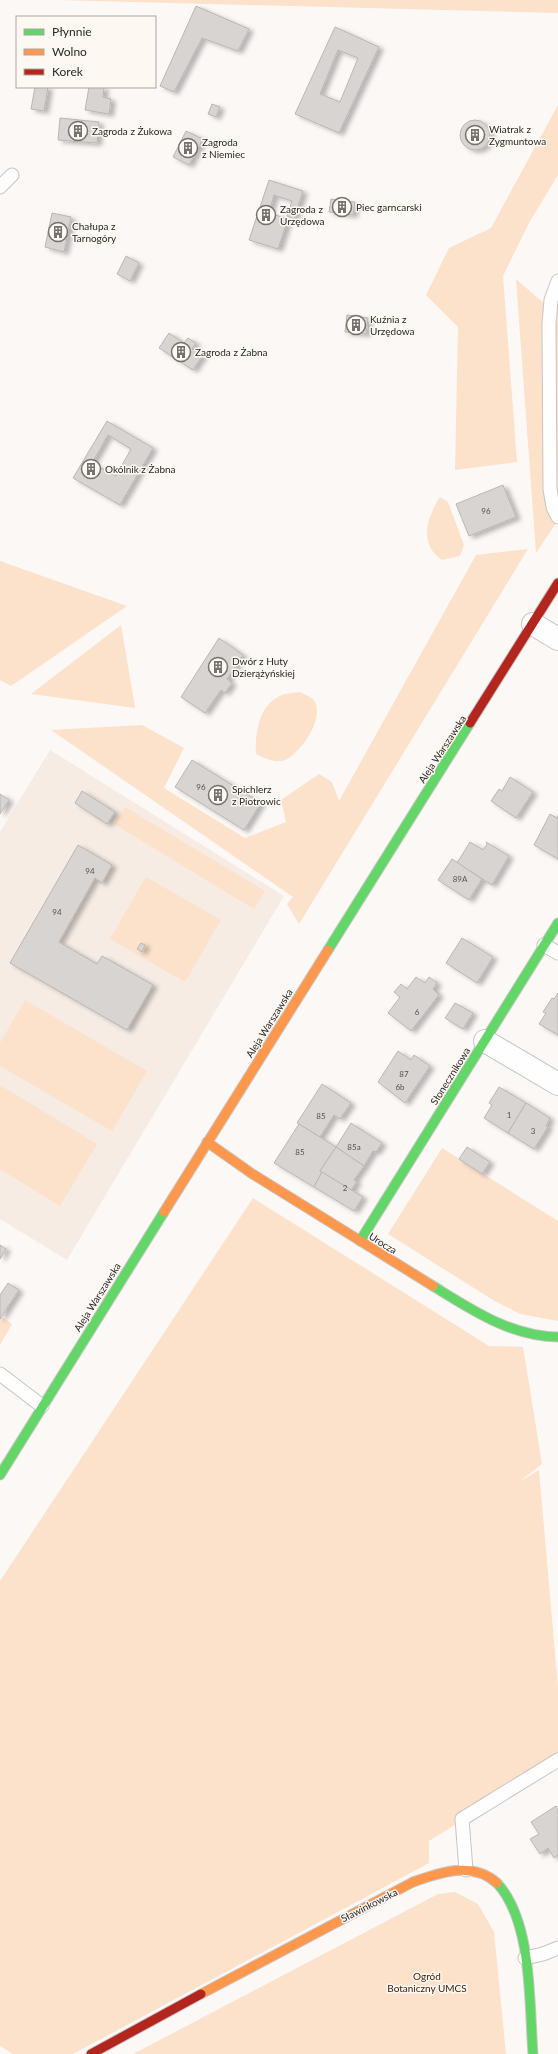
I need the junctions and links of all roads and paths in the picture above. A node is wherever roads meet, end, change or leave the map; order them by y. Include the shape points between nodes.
1 (12, 176) dead end
2 (0, 187) edge
3 (558, 281) edge
4 (558, 517) edge
5 (558, 583) edge
6 (532, 624) junction
7 (558, 639) edge
8 (558, 923) edge
9 (544, 945) junction
10 (558, 953) edge
11 (485, 1041) junction
12 (558, 1084) edge
13 (207, 1142) junction
14 (360, 1241) junction
15 (558, 1337) edge
16 (0, 1374) edge
17 (42, 1406) junction
18 (0, 1475) edge
19 (558, 1760) edge
20 (466, 1870) junction
21 (558, 1948) edge
22 (525, 1958) junction
23 (91, 2054) edge
24 (532, 2054) edge

1 - 2 lane
3 - 4 lane via 552,294 549,324 550,489 553,507
5 - 6 street, Aleja Warszawska
6 - 7 street
6 - 13 street, Aleja Warszawska
8 - 9 street, Słonecznikowa
9 - 10 lane
9 - 11 street, Słonecznikowa
11 - 12 street
11 - 14 street, Słonecznikowa
13 - 14 street, Urocza via 251,1173
13 - 17 street, Aleja Warszawska
14 - 15 street, Urocza via 503,1327 526,1334
16 - 17 lane
17 - 18 street, Aleja Warszawska
19 - 20 lane via 462,1820
20 - 22 street, Sławinkowska via 489,1877 499,1885 520,1929
20 - 23 street, Sławinkowska via 439,1872 413,1882
21 - 22 lane
22 - 24 street, Sławinkowska

